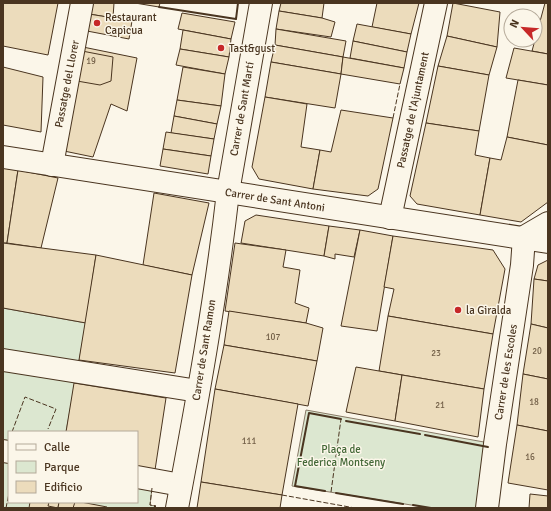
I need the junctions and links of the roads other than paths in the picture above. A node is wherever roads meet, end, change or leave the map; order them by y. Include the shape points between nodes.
1 (82, 3) edge
2 (261, 3) edge
3 (436, 3) edge
4 (3, 157) edge
5 (52, 165) junction
6 (228, 192) junction
7 (390, 218) junction
8 (548, 223) edge
9 (524, 237) junction
10 (548, 242) edge
11 (3, 360) edge
12 (198, 391) junction
13 (138, 477) edge
14 (181, 485) junction
15 (177, 508) edge
16 (487, 508) edge

1 - 5 street, Passatge del Llorer
2 - 6 street, Carrer de Sant Martí
3 - 7 street, Passatge de l'Ajuntament
4 - 5 street, Carrer de Sant Antoni
5 - 6 street, Carrer de Sant Antoni
6 - 7 street, Carrer de Sant Antoni
6 - 12 street, Carrer de Sant Ramon
7 - 9 street, Carrer de Sant Antoni
8 - 9 street
9 - 10 street, Carrer de Sant Antoni
9 - 16 street, Carrer de les Escoles
11 - 12 street
12 - 14 street, Carrer de Sant Ramon
13 - 14 street
14 - 15 street, Carrer de Sant Ramon

